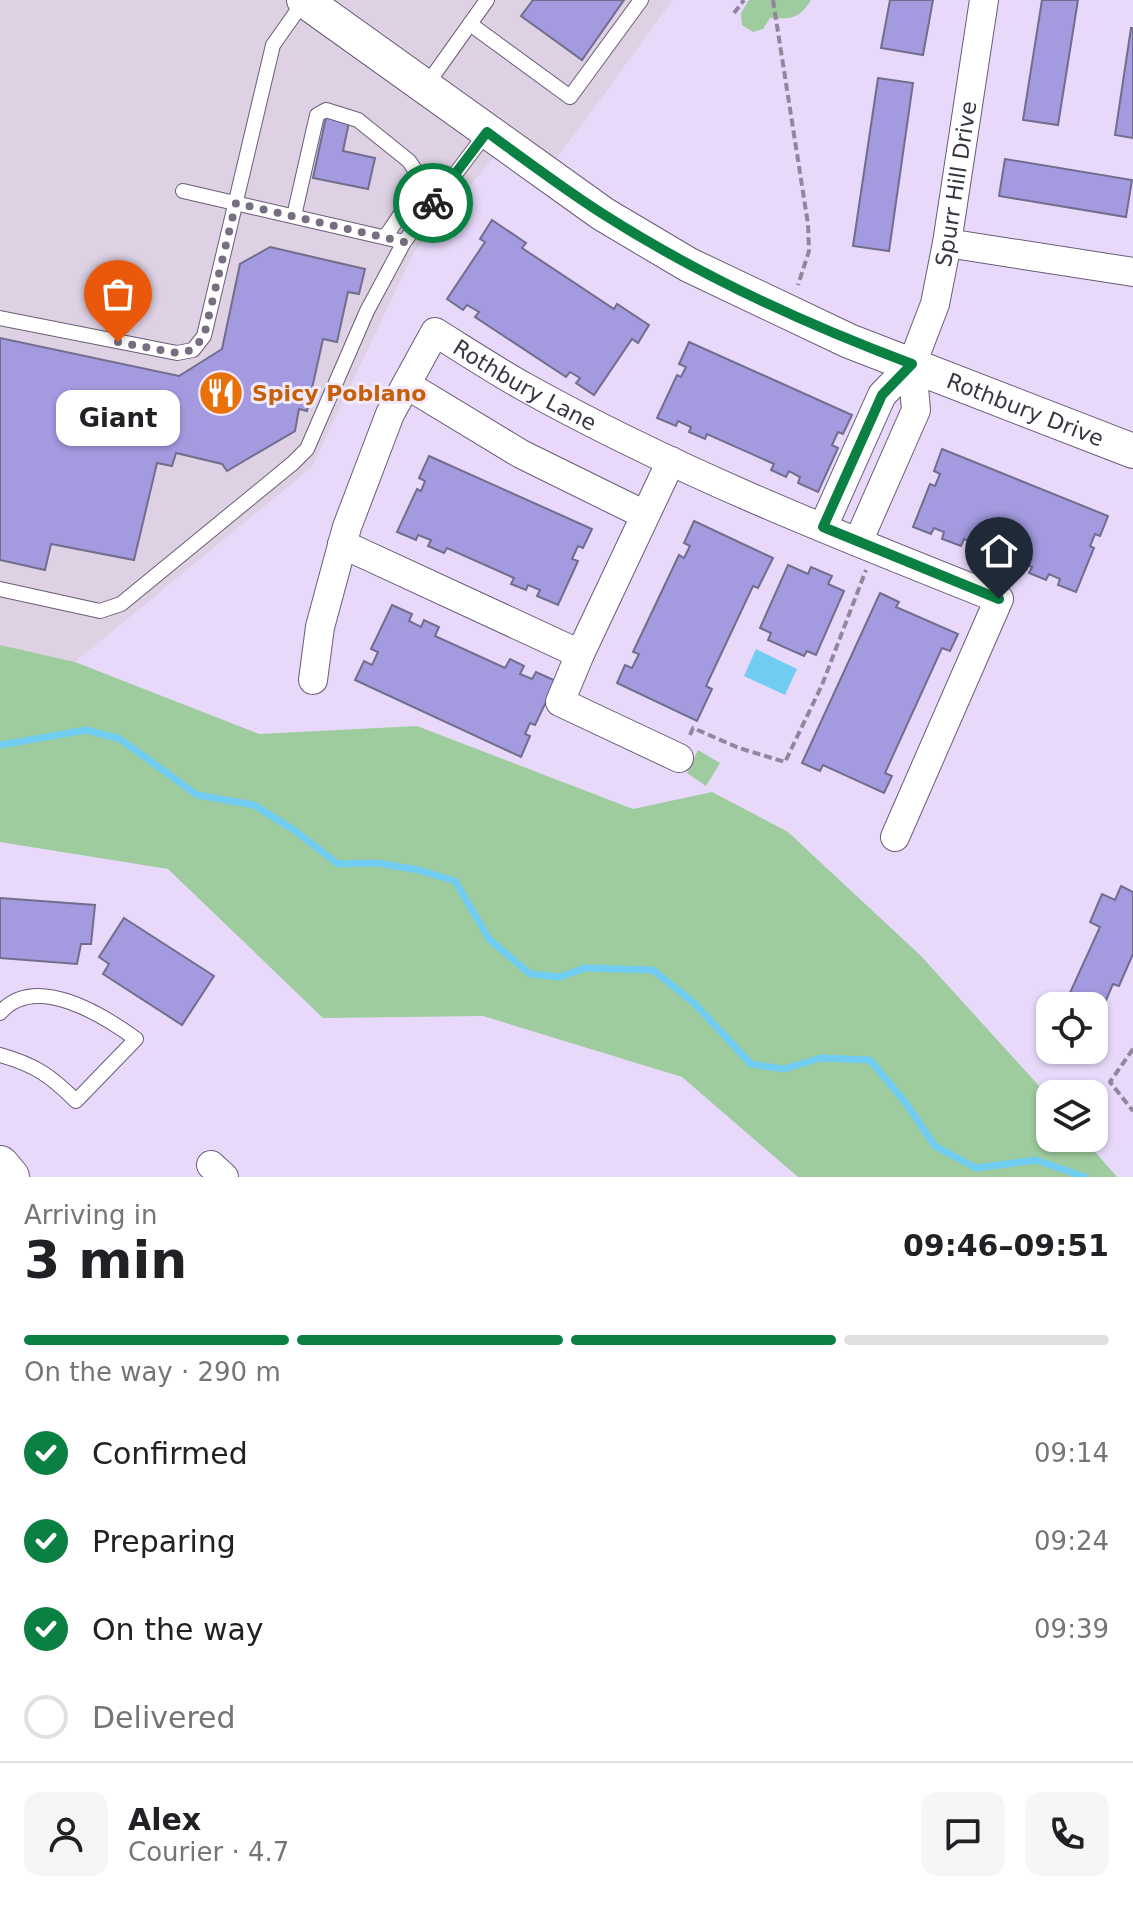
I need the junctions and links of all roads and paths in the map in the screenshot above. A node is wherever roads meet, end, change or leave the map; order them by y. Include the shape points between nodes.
1 (305, 0) edge
2 (487, 0) edge
3 (641, 0) edge
4 (744, 0) edge
5 (773, 0) edge
6 (984, 0) edge
7 (734, 13) dead end
8 (470, 24) junction
9 (425, 87) junction
10 (487, 132) junction
11 (183, 191) dead end
12 (236, 203) junction
13 (294, 216) junction
14 (385, 237) junction
15 (404, 242) junction
16 (947, 243) junction
17 (1133, 272) edge
18 (797, 285) dead end
19 (0, 318) edge
20 (912, 364) junction
21 (407, 385) junction
22 (1133, 451) edge
23 (671, 461) junction
24 (645, 515) junction
25 (823, 527) junction
26 (342, 544) junction
27 (866, 546) junction
28 (0, 589) edge
29 (580, 654) junction
30 (313, 680) dead end
31 (679, 758) joint
32 (895, 837) dead end
33 (0, 1013) edge
34 (1133, 1049) edge
35 (0, 1055) edge
36 (1133, 1111) edge
37 (0, 1165) edge
38 (10, 1177) edge

1 - 9 street, Rothbury Drive
1 - 12 lane via 273,45
2 - 8 lane
3 - 8 lane via 570,97
4 - 7 path
5 - 18 path via 808,224 809,251
6 - 16 street, Spurr Hill Drive
8 - 9 lane
9 - 10 street, Rothbury Drive
10 - 15 lane
10 - 20 street, Rothbury Drive via 603,214 689,265 820,328
11 - 12 lane
12 - 13 lane
12 - 19 lane via 204,336 193,350 177,353
13 - 14 lane
13 - 14 lane via 317,115 326,110 358,120 415,170 411,195
14 - 15 lane
15 - 28 lane via 367,311 307,449 293,463 121,604 100,611
16 - 17 street
16 - 20 street, Spurr Hill Drive via 935,304
20 - 22 street, Rothbury Drive
20 - 25 street via 882,395
20 - 27 street via 916,410
21 - 23 street, Rothbury Lane via 435,332 524,386
21 - 24 street via 521,454
21 - 26 street, Rothbury Lane via 373,453
23 - 24 street
23 - 25 street, Rothbury Lane
24 - 29 street
25 - 27 street, Rothbury Lane
26 - 29 street
26 - 30 street, Rothbury Lane via 320,627
27 - 31 path via 834,656 785,762 693,728
27 - 32 street, Rothbury Lane via 999,599
29 - 31 street via 560,702
33 - 35 lane via 9,1002 47,997 104,1016 136,1039 76,1101 43,1071
34 - 36 path via 1110,1082
37 - 38 main road

